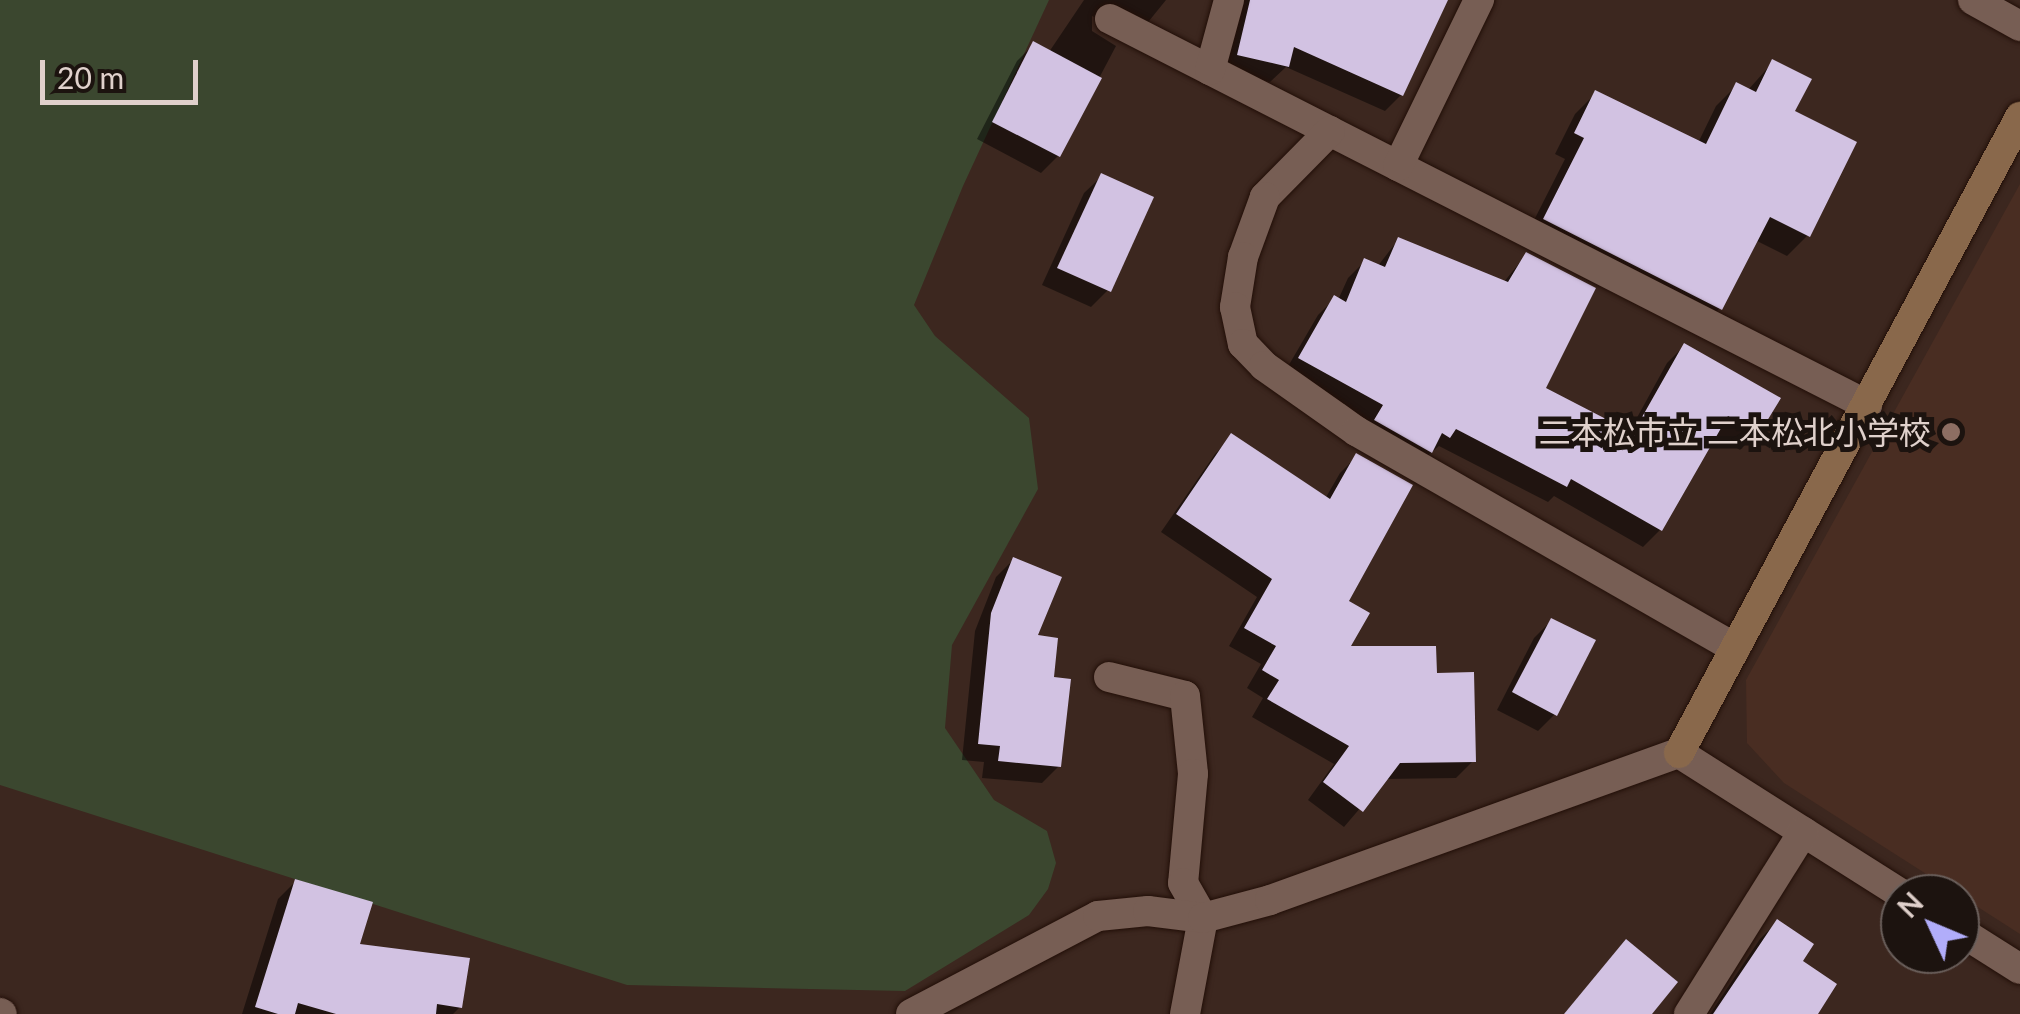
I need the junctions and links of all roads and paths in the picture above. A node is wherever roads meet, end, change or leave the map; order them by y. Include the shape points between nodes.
1 (1229, 0) edge
2 (1479, 0) edge
3 (1973, 0) edge
4 (1110, 18) dead end
5 (2020, 26) edge
6 (1210, 70) junction
7 (2020, 117) edge
8 (1330, 131) junction
9 (1398, 166) junction
10 (1867, 405) junction
11 (1735, 648) junction
12 (1110, 678) dead end
13 (1679, 753) junction
14 (1803, 832) junction
15 (1880, 881) edge
16 (1203, 918) junction
17 (1980, 944) edge
18 (2020, 969) edge
19 (911, 1014) edge
20 (1185, 1014) edge
21 (1689, 1014) edge

1 - 6 street
2 - 9 street
3 - 5 street
4 - 6 street
6 - 8 street
7 - 10 street
8 - 9 street
8 - 11 street via 1265,197 1240,274 1242,344 1356,431
9 - 10 street
10 - 11 street
11 - 13 street
12 - 16 street via 1184,696 1193,774 1183,883
13 - 14 street
13 - 16 street
14 - 15 street
14 - 21 street
16 - 19 street via 1148,911 1098,916
16 - 20 street
17 - 18 street

